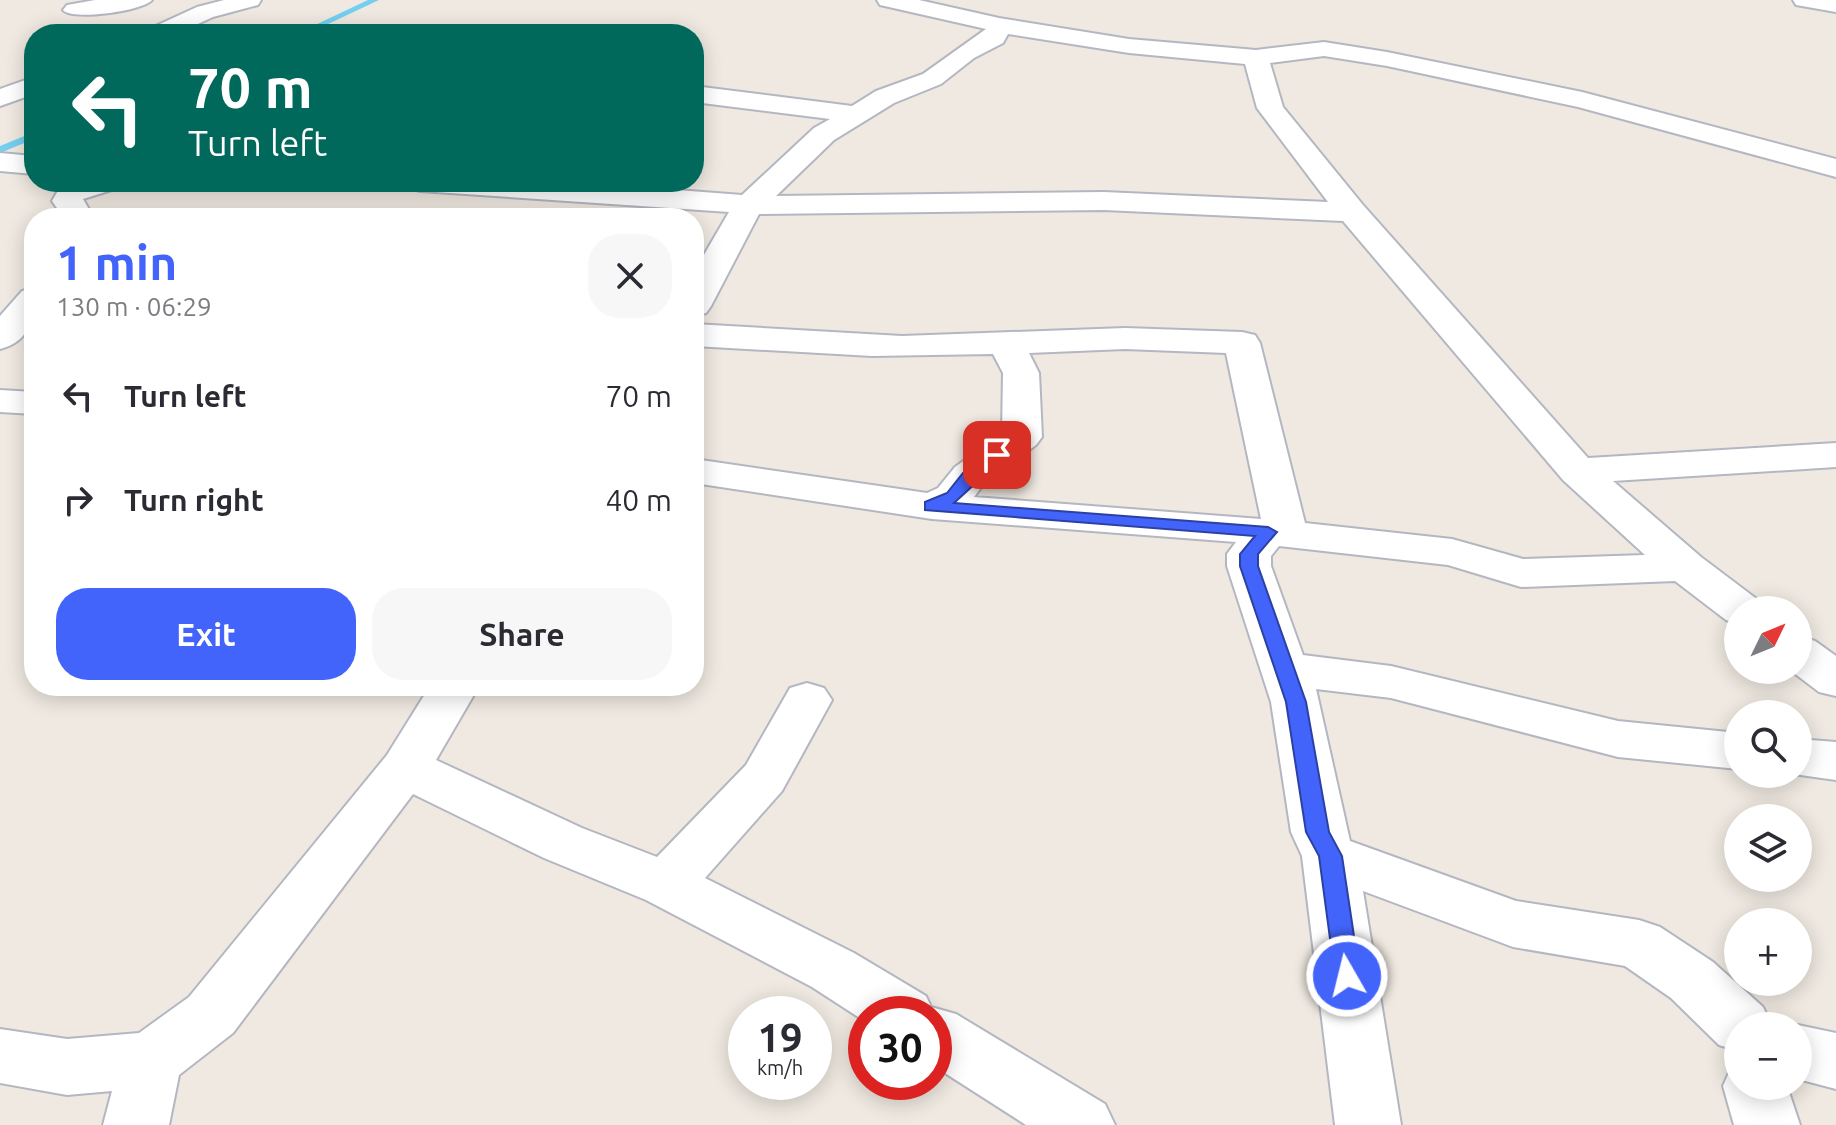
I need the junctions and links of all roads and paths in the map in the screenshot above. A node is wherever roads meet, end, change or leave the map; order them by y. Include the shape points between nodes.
1 (141, 0) edge
2 (250, 0) edge
3 (888, 0) edge
4 (1804, 0) edge
5 (1836, 5) edge
6 (961, 8) edge
7 (75, 10) dead end
8 (179, 24) edge
9 (999, 25) junction
10 (1256, 57) junction
11 (24, 89) edge
12 (704, 95) edge
13 (0, 98) edge
14 (855, 114) junction
15 (0, 162) edge
16 (24, 164) edge
17 (1836, 168) edge
18 (74, 192) edge
19 (590, 192) edge
20 (749, 205) junction
21 (72, 208) edge
22 (1352, 212) junction
23 (704, 284) edge
24 (24, 310) edge
25 (704, 335) edge
26 (0, 338) edge
27 (1005, 342) junction
28 (0, 401) edge
29 (24, 402) edge
30 (1836, 455) edge
31 (1577, 471) junction
32 (704, 472) edge
33 (932, 506) junction
34 (1277, 533) junction
35 (1685, 567) junction
36 (1724, 596) edge
37 (1812, 662) edge
38 (1286, 669) junction
39 (1836, 680) edge
40 (449, 696) edge
41 (807, 700) dead end
42 (1724, 750) edge
43 (1812, 758) edge
44 (1836, 761) edge
45 (405, 768) junction
46 (1330, 856) junction
47 (666, 884) junction
48 (875, 996) edge
49 (1726, 1012) edge
50 (952, 1044) edge
51 (1812, 1055) edge
52 (0, 1056) edge
53 (151, 1060) junction
54 (1836, 1061) edge
55 (1759, 1100) edge
56 (136, 1125) edge
57 (1082, 1125) edge
58 (1368, 1125) edge
59 (1767, 1125) edge

1 - 7 street
2 - 8 street
3 - 6 street
4 - 5 street
6 - 9 street
9 - 10 street via 1129,46
9 - 14 street via 994,38 932,79
10 - 17 street via 1324,49 1387,59 1582,100
10 - 22 street via 1270,108
11 - 13 street
12 - 14 street
14 - 20 street via 824,134
15 - 16 street
18 - 21 street via 67,201
19 - 20 street
20 - 22 street via 1104,201
20 - 23 street
22 - 31 street
24 - 26 street
25 - 27 street via 928,346
27 - 33 street via 1021,373 1022,437 969,476 953,497
27 - 34 street via 1183,337 1242,343
28 - 29 street
30 - 31 street
31 - 35 street
32 - 33 street
33 - 34 street
34 - 35 street via 1452,552 1521,573
34 - 38 street via 1249,554 1249,566
35 - 36 street
37 - 39 street
38 - 42 street via 1391,682 1618,739
38 - 46 street via 1318,832
40 - 45 street
41 - 47 street via 764,778
43 - 44 street
45 - 47 street via 563,843
45 - 53 street via 211,1015
46 - 49 street via 1513,924 1639,944 1692,980
46 - 58 street
47 - 48 street
50 - 57 street
51 - 54 street
52 - 53 street via 67,1067
53 - 56 street
55 - 59 street

